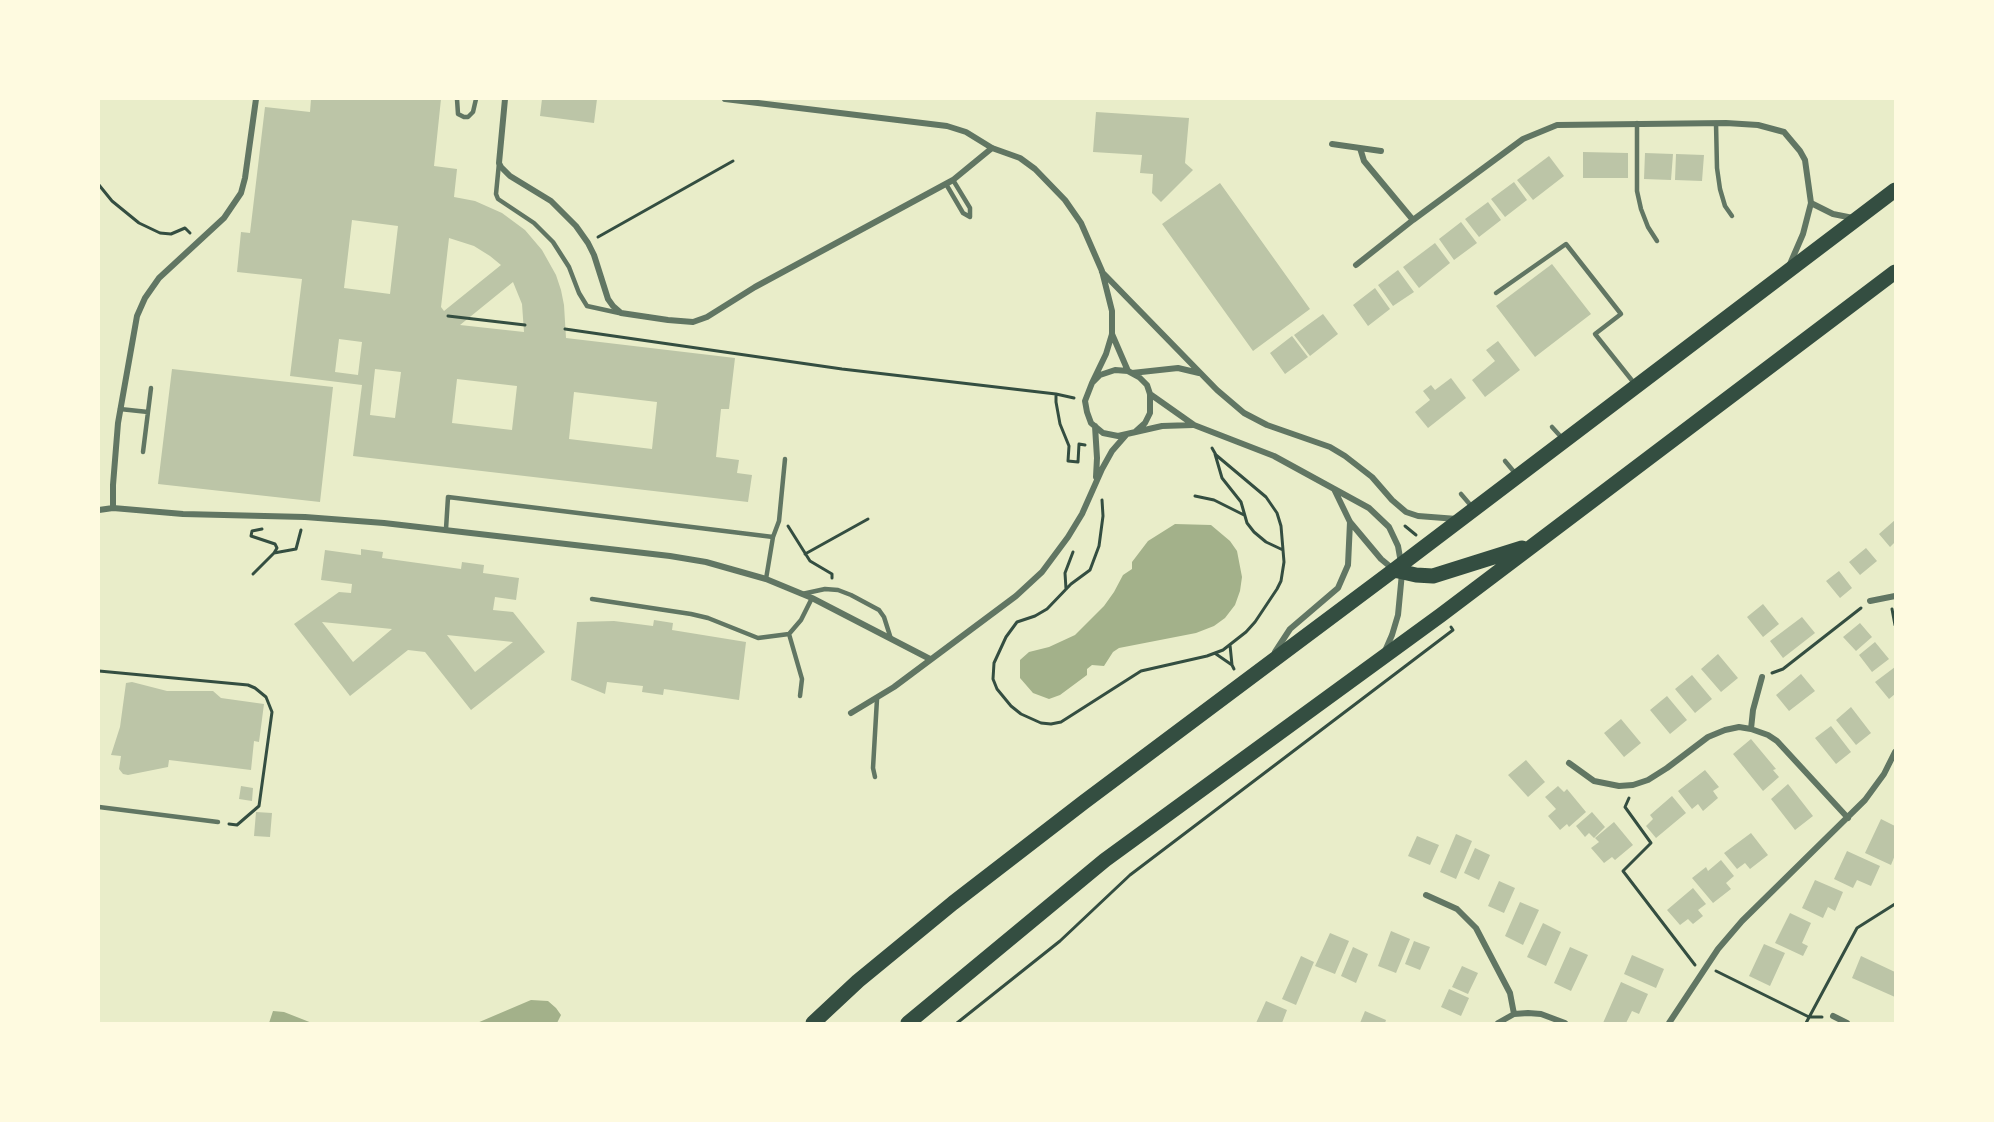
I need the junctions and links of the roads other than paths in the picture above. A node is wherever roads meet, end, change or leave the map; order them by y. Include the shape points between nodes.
1 (256, 99) edge
2 (457, 99) edge
3 (476, 99) edge
4 (505, 99) edge
5 (725, 99) edge
6 (1637, 123) junction
7 (1716, 123) junction
8 (1332, 144) dead end
9 (992, 148) junction
10 (1360, 148) junction
11 (1382, 151) dead end
12 (499, 163) junction
13 (953, 180) junction
14 (946, 184) junction
15 (1895, 190) edge
16 (1811, 203) junction
17 (1732, 216) dead end
18 (1857, 218) junction
19 (1413, 220) junction
20 (1657, 241) dead end
21 (1356, 265) dead end
22 (1788, 270) junction
23 (1102, 271) junction
24 (1895, 272) edge
25 (1496, 293) dead end
26 (621, 313) junction
27 (1112, 334) junction
28 (1130, 372) junction
29 (1199, 373) junction
30 (1092, 383) junction
31 (1636, 385) junction
32 (151, 388) dead end
33 (1150, 394) junction
34 (120, 409) junction
35 (148, 412) junction
36 (1194, 425) junction
37 (1095, 426) junction
38 (1552, 427) dead end
39 (1135, 432) junction
40 (1126, 435) junction
41 (1564, 441) junction
42 (143, 452) dead end
43 (785, 459) dead end
44 (1505, 461) dead end
45 (1518, 476) junction
46 (1096, 480) junction
47 (1333, 489) junction
48 (1461, 494) dead end
49 (113, 508) junction
50 (1474, 509) junction
51 (99, 510) edge
52 (1460, 519) junction
53 (1350, 522) junction
54 (446, 529) junction
55 (773, 537) junction
56 (1536, 543) junction
57 (1399, 569) junction
58 (766, 579) junction
59 (802, 594) junction
60 (1892, 597) edge
61 (812, 598) junction
62 (592, 599) dead end
63 (1870, 601) road end
64 (789, 634) junction
65 (891, 640) junction
66 (930, 659) junction
67 (1379, 661) junction
68 (1269, 662) junction
69 (1762, 677) road end
70 (800, 696) dead end
71 (877, 699) junction
72 (851, 713) dead end
73 (1751, 729) junction
74 (1895, 752) edge
75 (1569, 763) dead end
76 (875, 777) dead end
77 (99, 807) edge
78 (1848, 818) junction
79 (218, 822) road end
80 (1426, 895) dead end
81 (1514, 1014) junction
82 (1833, 1016) road end
83 (813, 1023) edge
84 (908, 1023) edge
85 (1498, 1023) edge
86 (1565, 1023) edge
87 (1669, 1023) edge
88 (1847, 1023) edge

1 - 34 street via 241,192 224,218 159,278 145,297 137,316
2 - 3 lane via 460,116 468,117
4 - 12 street
5 - 9 street via 947,126
6 - 7 street
6 - 19 street via 1557,125 1522,140
6 - 20 lane via 1637,191 1644,218
7 - 16 street via 1758,125 1784,132 1805,160
7 - 17 lane via 1720,189
8 - 10 street
9 - 13 street
9 - 23 street via 1035,169 1065,200 1087,234
10 - 11 street
10 - 19 street via 1364,161
12 - 26 street via 510,176 551,201 576,226 588,243 608,299
12 - 26 lane via 498,200 534,223 554,242 587,306
13 - 14 street
13 - 14 lane via 970,208 970,217 963,213
14 - 26 street via 700,320
15 - 18 main road
16 - 18 street via 1833,214
16 - 22 street
18 - 22 main road
19 - 21 street
22 - 31 main road
23 - 27 street via 1112,311
23 - 29 street
24 - 56 main road
25 - 31 lane via 1566,244 1621,314 1595,334
27 - 28 street
27 - 30 street
28 - 29 street via 1178,368
28 - 30 street via 1108,372
28 - 33 street via 1143,380
29 - 52 street via 1251,417 1330,447 1355,462 1406,512
30 - 37 street via 1085,401
31 - 41 main road
32 - 35 lane
33 - 36 street
33 - 39 street via 1150,413
34 - 35 lane
34 - 49 street
35 - 42 lane
36 - 39 street
36 - 47 street via 1274,456
37 - 40 street via 1111,435
37 - 46 street
38 - 41 lane
39 - 40 street
40 - 46 street
41 - 45 main road
43 - 55 lane
44 - 45 lane
45 - 50 main road
46 - 66 street via 1082,514 1042,572 1016,596
47 - 53 street
47 - 57 street via 1363,504 1384,522 1398,546
48 - 50 lane
49 - 51 street
49 - 54 street via 305,517
50 - 52 main road
52 - 57 main road
53 - 57 street via 1381,559
53 - 68 street via 1348,565 1338,588 1290,629
54 - 55 lane via 448,497
54 - 58 street via 670,556
55 - 58 lane
56 - 57 main road via 1433,576
56 - 67 main road
57 - 67 street via 1395,626
57 - 68 main road
58 - 59 street
59 - 61 street
59 - 65 lane via 844,592 879,610
60 - 63 street
61 - 64 lane
61 - 65 street
62 - 64 lane via 691,614 758,638
64 - 70 lane via 802,679
65 - 66 street
66 - 71 street
67 - 84 main road via 1105,860
68 - 83 main road via 953,903
69 - 73 street
71 - 72 street
71 - 76 lane
73 - 75 street via 1739,727 1708,736 1648,780 1633,785 1594,781
73 - 78 street via 1777,741
74 - 78 street via 1875,787
77 - 79 lane
78 - 87 street via 1742,921 1701,972
80 - 81 street via 1457,909 1476,928 1510,993
81 - 85 street
81 - 86 street via 1541,1014
82 - 88 street

